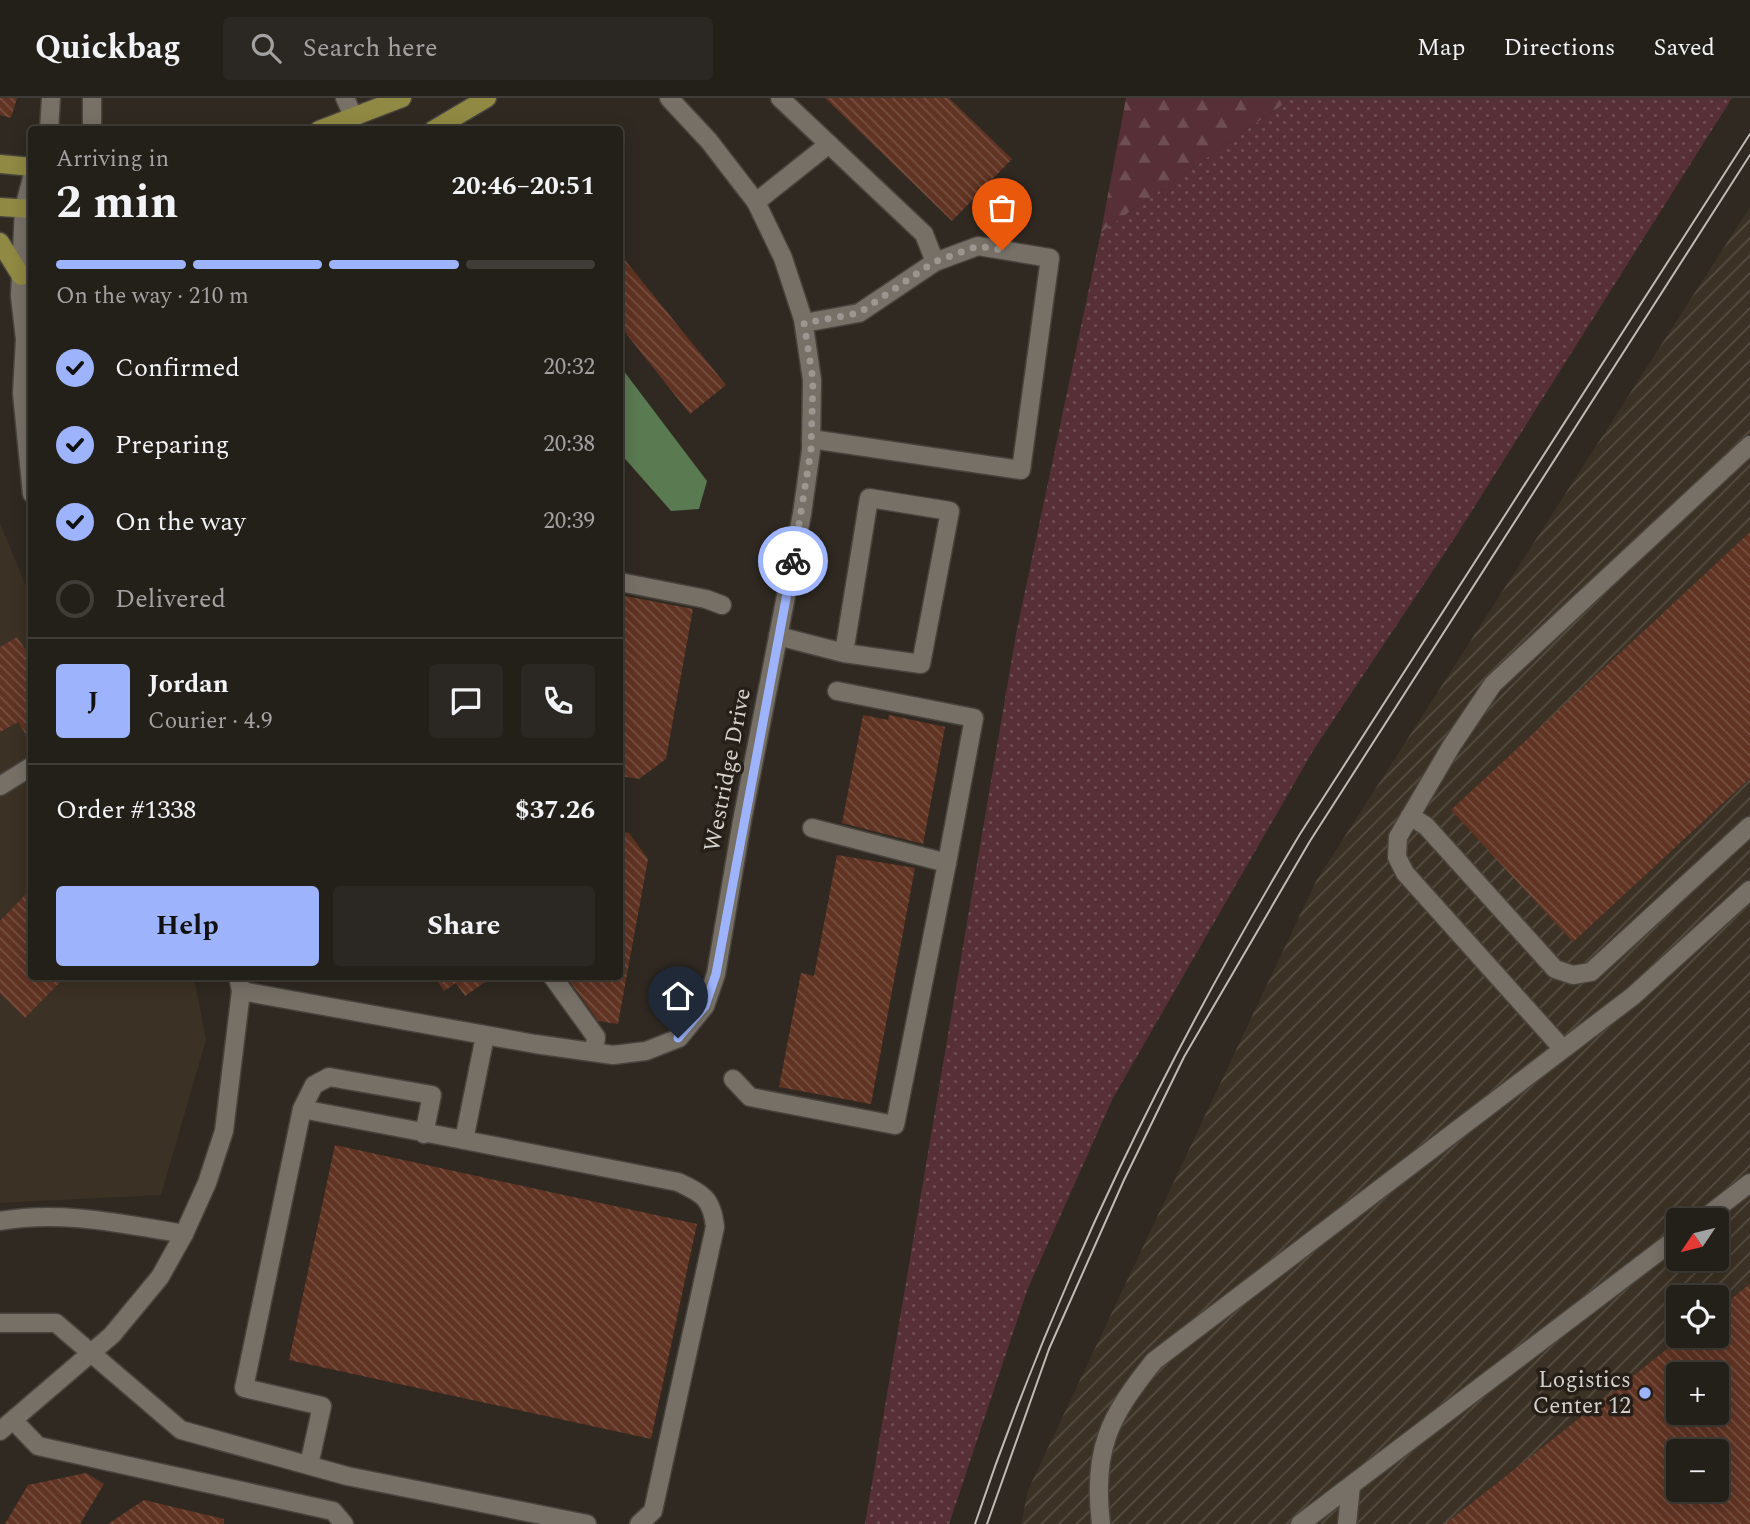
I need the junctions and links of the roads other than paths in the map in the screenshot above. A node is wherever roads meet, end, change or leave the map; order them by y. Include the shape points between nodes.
1 (51, 98) edge
2 (92, 98) edge
3 (345, 98) edge
4 (402, 98) edge
5 (487, 98) edge
6 (669, 98) edge
7 (780, 98) edge
8 (354, 118) junction
9 (49, 126) edge
10 (92, 126) edge
11 (331, 126) edge
12 (440, 126) edge
13 (829, 144) junction
14 (0, 164) edge
15 (28, 167) edge
16 (756, 202) junction
17 (0, 207) edge
18 (28, 209) edge
19 (0, 242) edge
20 (934, 262) junction
21 (21, 276) junction
22 (804, 323) junction
23 (28, 330) edge
24 (27, 393) edge
25 (28, 413) edge
26 (811, 439) junction
27 (1750, 445) edge
28 (623, 583) edge
29 (722, 605) dead end
30 (778, 636) junction
31 (844, 653) junction
32 (838, 691) dead end
33 (28, 768) edge
34 (0, 786) edge
35 (1410, 816) junction
36 (1750, 826) edge
37 (812, 828) dead end
38 (947, 863) junction
39 (1750, 890) edge
40 (555, 980) edge
41 (239, 984) edge
42 (485, 1036) junction
43 (1562, 1048) junction
44 (594, 1052) junction
45 (733, 1079) dead end
46 (302, 1108) junction
47 (424, 1134) junction
48 (464, 1140) junction
49 (1750, 1183) edge
50 (1718, 1208) edge
51 (0, 1221) edge
52 (184, 1234) junction
53 (1666, 1246) edge
54 (0, 1323) edge
55 (92, 1353) junction
56 (7, 1426) edge
57 (309, 1465) junction
58 (1351, 1486) junction
59 (344, 1524) edge
60 (587, 1524) edge
61 (639, 1524) edge
62 (1101, 1524) edge
63 (1300, 1524) edge
64 (1347, 1524) edge

1 - 9 street
2 - 10 street
3 - 8 street
4 - 8 main road
5 - 12 main road
6 - 16 street, Westridge Drive
7 - 13 street
8 - 11 main road
13 - 16 street
13 - 20 street via 923,234
14 - 15 main road
16 - 22 street, Westridge Drive via 783,258
17 - 18 main road
18 - 21 street
19 - 21 main road
20 - 22 street via 859,313
20 - 26 street via 978,246 1050,258 1021,470
21 - 23 street
22 - 26 street, Westridge Drive via 813,380
23 - 24 street
24 - 25 street
26 - 30 street, Westridge Drive
27 - 35 street via 1493,684
28 - 29 street
30 - 31 street
30 - 44 street, Westridge Drive via 716,974 705,1006 678,1038 657,1047 613,1055
31 - 31 street via 922,664 950,511 870,498
32 - 38 street via 974,718
33 - 34 street
35 - 36 street via 1426,827 1555,969 1573,975 1591,972
35 - 43 street via 1398,837 1397,857 1405,873
37 - 38 street
38 - 45 street via 895,1125 750,1097
39 - 43 street via 1633,996
40 - 44 street via 596,1037
41 - 42 street, Westridge Drive
41 - 52 street via 225,1131
42 - 44 street, Westridge Drive
42 - 48 street
43 - 62 street via 1154,1361 1122,1400 1108,1431 1098,1502
46 - 47 street
46 - 47 street via 314,1085 329,1077 432,1095
46 - 57 street via 244,1388 322,1406
47 - 48 street
48 - 61 street via 678,1182 699,1192 713,1206 715,1227 653,1511
49 - 50 street
51 - 52 street via 25,1216 82,1217
52 - 55 street via 160,1278
53 - 58 street
54 - 55 street via 56,1323
55 - 56 street
55 - 57 street via 181,1430
56 - 59 street via 38,1446 333,1511
57 - 60 street
58 - 63 street
58 - 64 street

